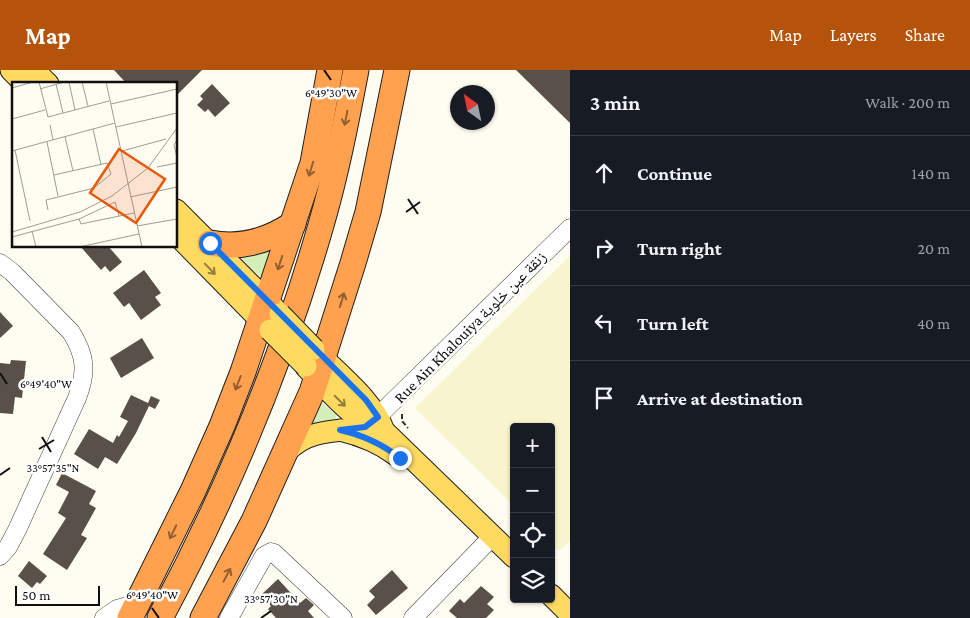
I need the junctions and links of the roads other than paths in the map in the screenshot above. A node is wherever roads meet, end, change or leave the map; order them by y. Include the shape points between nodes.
1 (11, 70) edge
2 (330, 70) edge
3 (356, 70) edge
4 (373, 70) edge
5 (397, 70) edge
6 (38, 77) edge
7 (178, 212) edge
8 (293, 224) junction
9 (570, 228) edge
10 (178, 236) edge
11 (210, 243) junction
12 (0, 263) edge
13 (269, 317) junction
14 (315, 363) junction
15 (377, 424) junction
16 (340, 430) junction
17 (286, 452) junction
18 (435, 482) junction
19 (493, 536) junction
20 (510, 553) edge
21 (0, 556) edge
22 (555, 599) edge
23 (134, 611) edge
24 (570, 614) edge
25 (104, 618) edge
26 (160, 618) edge
27 (179, 618) edge
28 (204, 618) edge
29 (229, 618) edge
30 (343, 618) edge
31 (413, 618) edge

1 - 6 main road
2 -> 8 highway via 313,163
3 -> 26 highway via 321,226 278,355 227,484
4 - 27 highway via 352,171 291,364 238,498
14 -> 5 highway via 368,212
7 - 11 main road
8 - 11 highway via 274,236 253,243
8 -> 13 highway
9 - 15 street, Rue Ain Khalouiya زنقة عين خلوية
10 -> 13 main road
11 - 13 main road
12 - 21 street via 71,332 78,342 84,369 77,398 17,530
13 - 14 main road, bridge
13 -> 23 highway via 193,491
14 - 15 main road via 353,413
14 - 17 highway
15 - 16 main road
15 - 18 main road
16 - 17 main road via 308,436
16 - 18 main road via 387,448 421,476
28 -> 17 highway
18 - 19 main road
19 - 20 main road
19 - 31 street
22 - 24 main road
23 - 25 street via 117,609
29 - 30 street via 264,556 271,552

